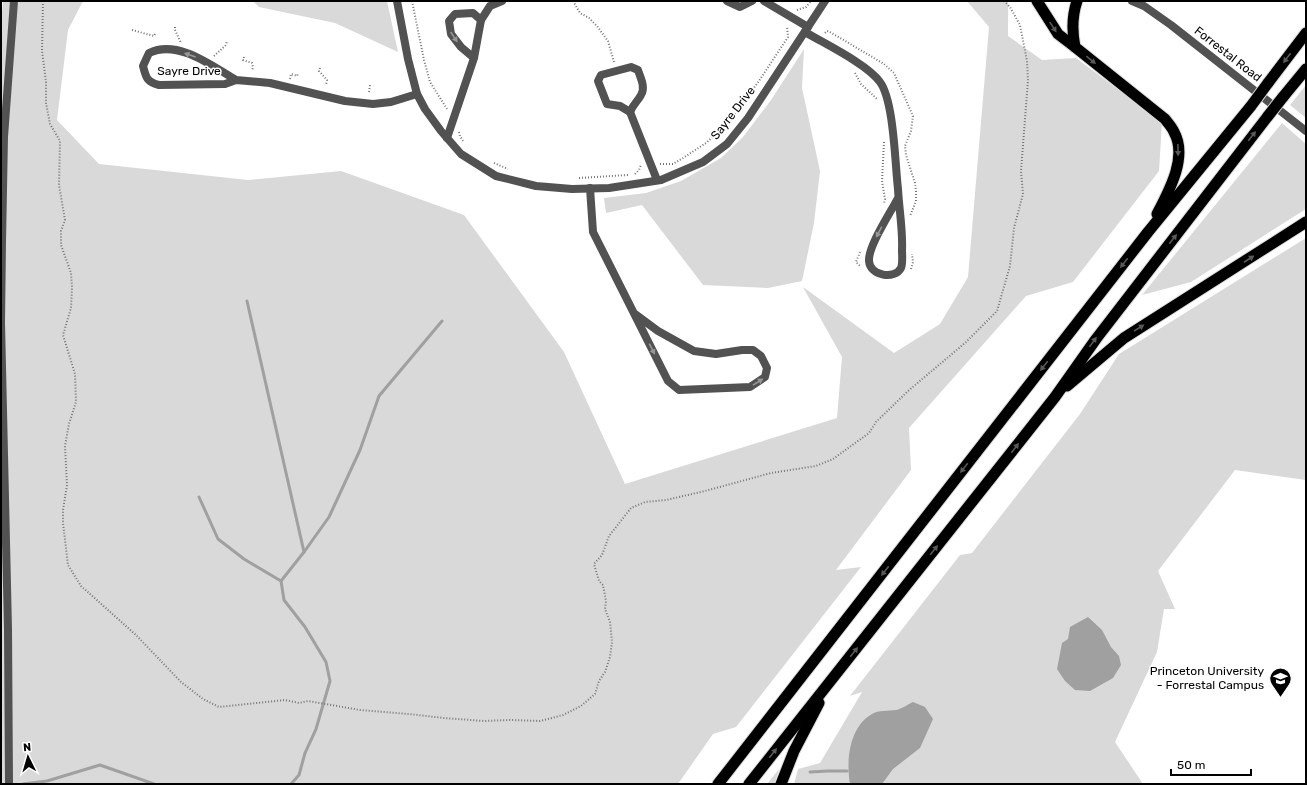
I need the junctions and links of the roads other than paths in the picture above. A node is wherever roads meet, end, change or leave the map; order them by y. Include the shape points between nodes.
1 (14, 1) edge
2 (397, 1) edge
3 (502, 1) edge
4 (727, 1) edge
5 (752, 1) edge
6 (764, 1) edge
7 (825, 1) edge
8 (1037, 1) edge
9 (1077, 1) edge
10 (1132, 1) edge
11 (481, 20) junction
12 (806, 30) junction
13 (1306, 34) edge
14 (1075, 47) junction
15 (474, 58) junction
16 (1306, 69) edge
17 (236, 80) junction
18 (417, 94) junction
19 (630, 112) junction
20 (1306, 131) edge
21 (447, 138) junction
22 (657, 180) junction
23 (590, 188) junction
24 (898, 198) junction
25 (1306, 222) edge
26 (1148, 232) junction
27 (635, 314) junction
28 (1055, 397) junction
29 (829, 682) junction
30 (9, 782) edge
31 (718, 784) edge
32 (748, 784) edge
33 (781, 784) edge

1 - 30 street via 4,137 1,331
2 - 18 street, Sayre Drive
3 - 11 street via 490,6
4 - 5 street via 740,8
6 - 12 street via 787,14
7 - 12 street, Sayre Drive
8 -> 14 highway via 1058,34
9 - 14 highway via 1073,13
10 - 20 street, Forrestal Road via 1144,6 1171,25
11 - 15 street
11 -> 15 street via 473,13 455,14 448,21 451,34
12 - 22 street, Sayre Drive via 748,118 727,144 704,162
12 - 24 street via 866,69 880,82 885,91 892,129
13 -> 26 highway, bridge
14 -> 26 highway via 1165,119 1174,132 1179,147 1178,162 1170,188
15 - 21 street
28 -> 16 highway, bridge via 1101,332
17 -> 17 street, Sayre Drive via 198,58 167,48 149,53 143,66 147,79 159,86 225,84
17 - 18 street, Sayre Drive via 270,83 345,101 373,104 391,102
18 - 21 street, Sayre Drive
19 - 19 street via 642,95 643,87 638,70 631,67 601,74 598,81 607,104 620,106
19 - 22 street
21 - 23 street, Sayre Drive via 461,154 496,176 536,186
22 - 23 street, Sayre Drive via 609,188
23 - 27 street via 593,232
24 -> 24 street via 869,256 870,267 882,275 894,274 901,267 902,242
28 -> 25 highway via 1124,338
26 -> 31 highway
27 -> 27 street via 668,381 678,390 750,386 765,377 767,368 761,356 753,350 716,354 694,351 658,331
29 -> 28 highway
32 -> 29 highway
29 - 33 highway via 794,751

